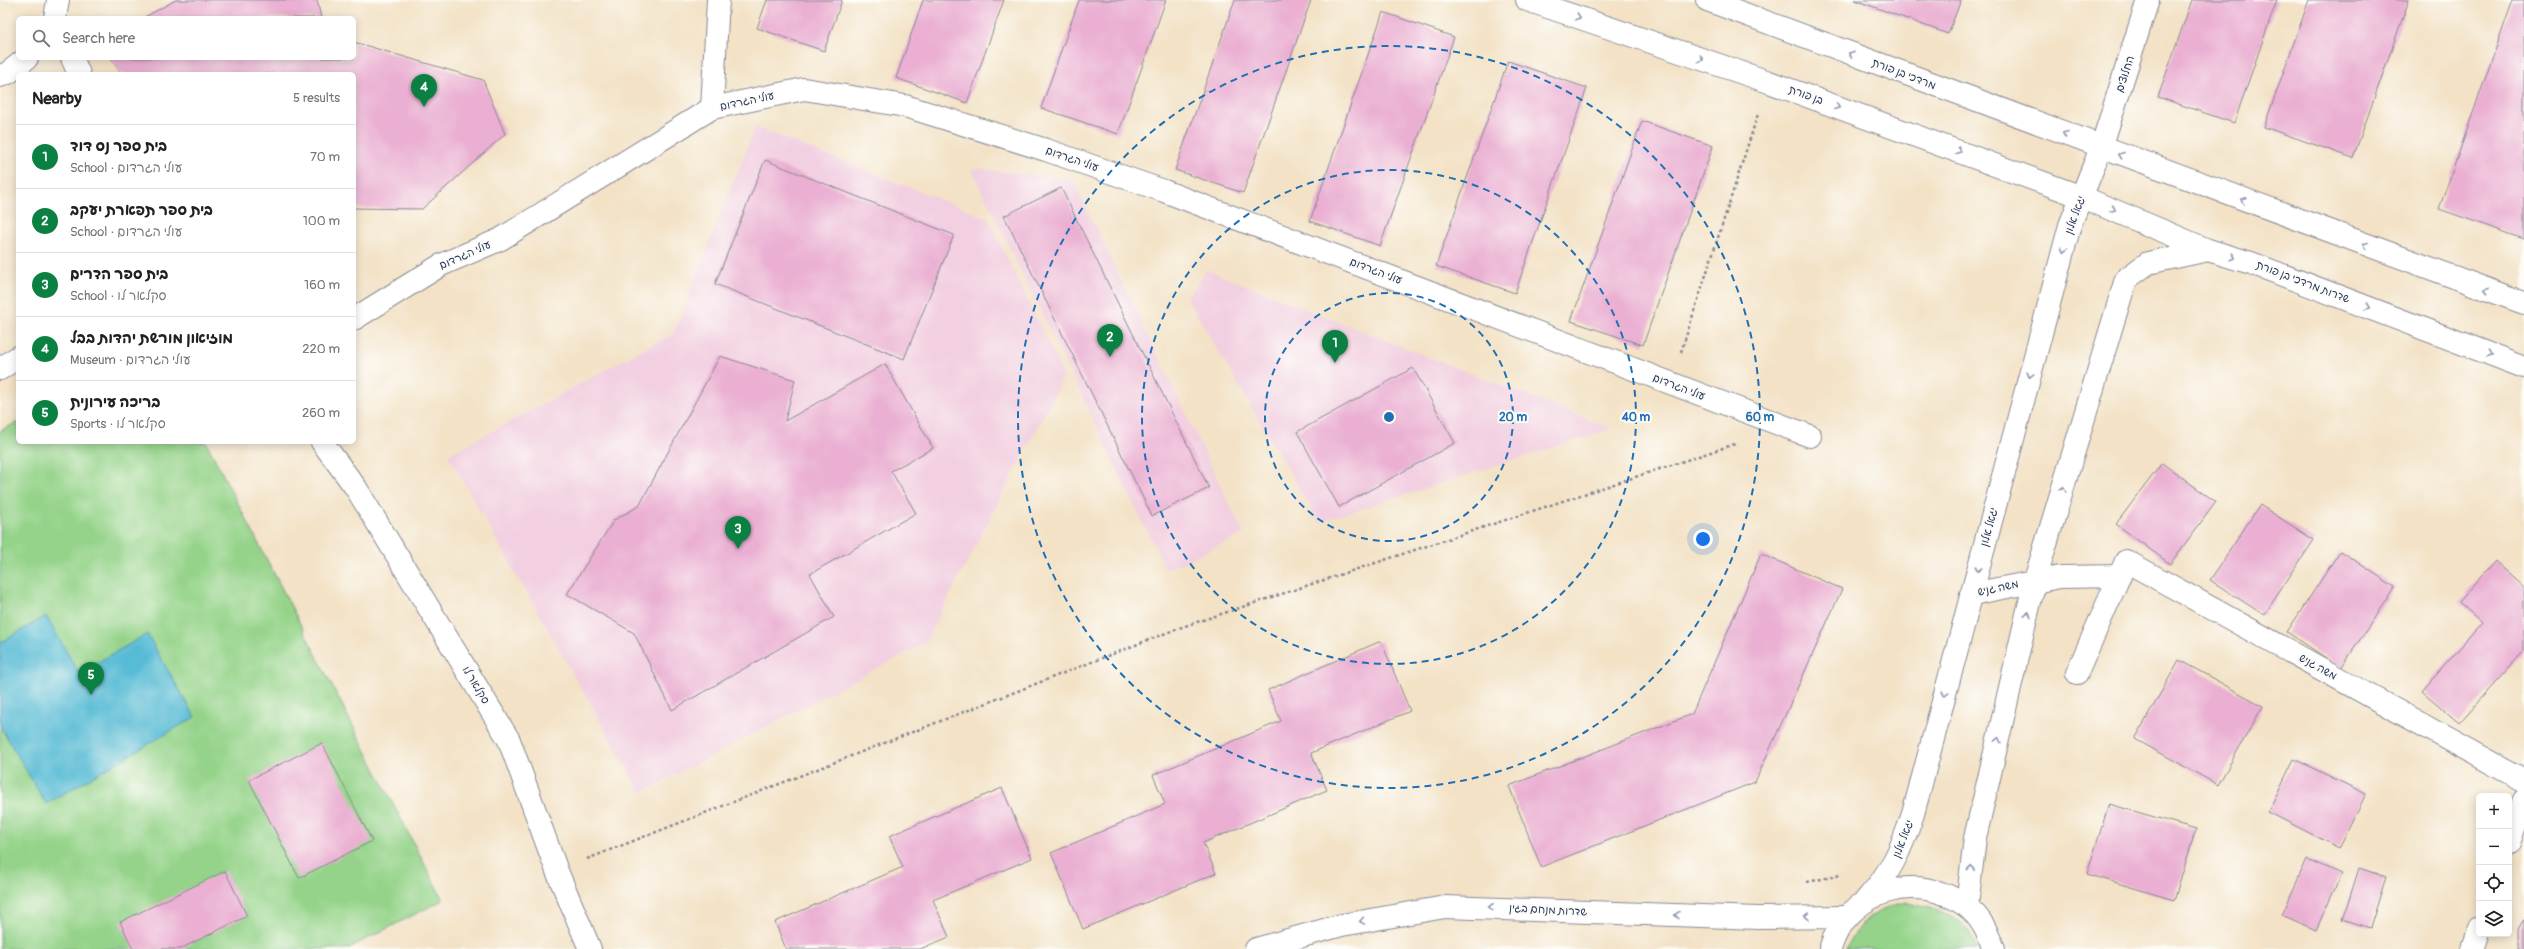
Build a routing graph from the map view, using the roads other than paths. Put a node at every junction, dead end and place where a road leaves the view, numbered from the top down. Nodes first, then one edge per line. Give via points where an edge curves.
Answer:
1 (58, 0) edge
2 (718, 0) edge
3 (1527, 0) edge
4 (1707, 0) edge
5 (2148, 0) edge
6 (54, 16) edge
7 (25, 60) edge
8 (73, 60) edge
9 (78, 72) edge
10 (9, 78) edge
11 (712, 108) junction
12 (2101, 148) junction
13 (2082, 197) junction
14 (2208, 250) junction
15 (2524, 303) edge
16 (356, 318) edge
17 (16, 358) edge
18 (2524, 367) edge
19 (0, 369) edge
20 (1810, 436) dead end
21 (323, 444) edge
22 (2120, 576) junction
23 (2035, 580) junction
24 (1972, 594) junction
25 (2077, 673) dead end
26 (2524, 781) edge
27 (2524, 799) edge
28 (2512, 834) edge
29 (1866, 900) junction
30 (1967, 906) junction
31 (1846, 917) junction
32 (2476, 937) edge
33 (1288, 945) edge
34 (590, 949) edge
35 (1256, 949) edge
36 (1830, 949) edge
37 (1994, 949) edge
38 (2472, 949) edge

1 - 6 street
2 - 11 street
3 -> 13 street, בן פורת via 1769,82
12 -> 4 street, מרדכי בן פורת
5 - 12 street, החלוצים
7 - 10 street
8 - 9 street
11 - 16 street, עולי הגרדום via 501,239 441,265
11 - 20 street, עולי הגרדום via 804,89 905,106 1164,191
12 - 13 street, יגאל אלון
15 -> 12 street
13 -> 14 street, שדרות מרדכי בן פורת
13 -> 24 street, יגאל אלון via 2068,232
14 -> 18 street, שדרות מרדכי בן פורת via 2251,263
23 -> 14 street via 2126,279 2148,263
17 - 19 street
21 - 34 street, סקלאר לו via 356,488 509,740 557,871
22 - 23 street, משה גניש
22 - 25 street, משה גניש
22 - 26 street, משה גניש via 2126,561
23 - 24 street, משה גניש
30 -> 23 street via 1975,838
24 -> 29 street, יגאל אלון via 1903,844 1883,880
27 - 28 street
29 - 30 street via 1890,890 1917,886 1944,892
29 - 31 street
30 - 37 street via 1986,927
31 -> 33 street, שדרות מנחם בגין via 1758,918 1445,907 1342,925
31 - 36 street
32 - 38 street
33 - 35 street, שדרות מנחם בגין

